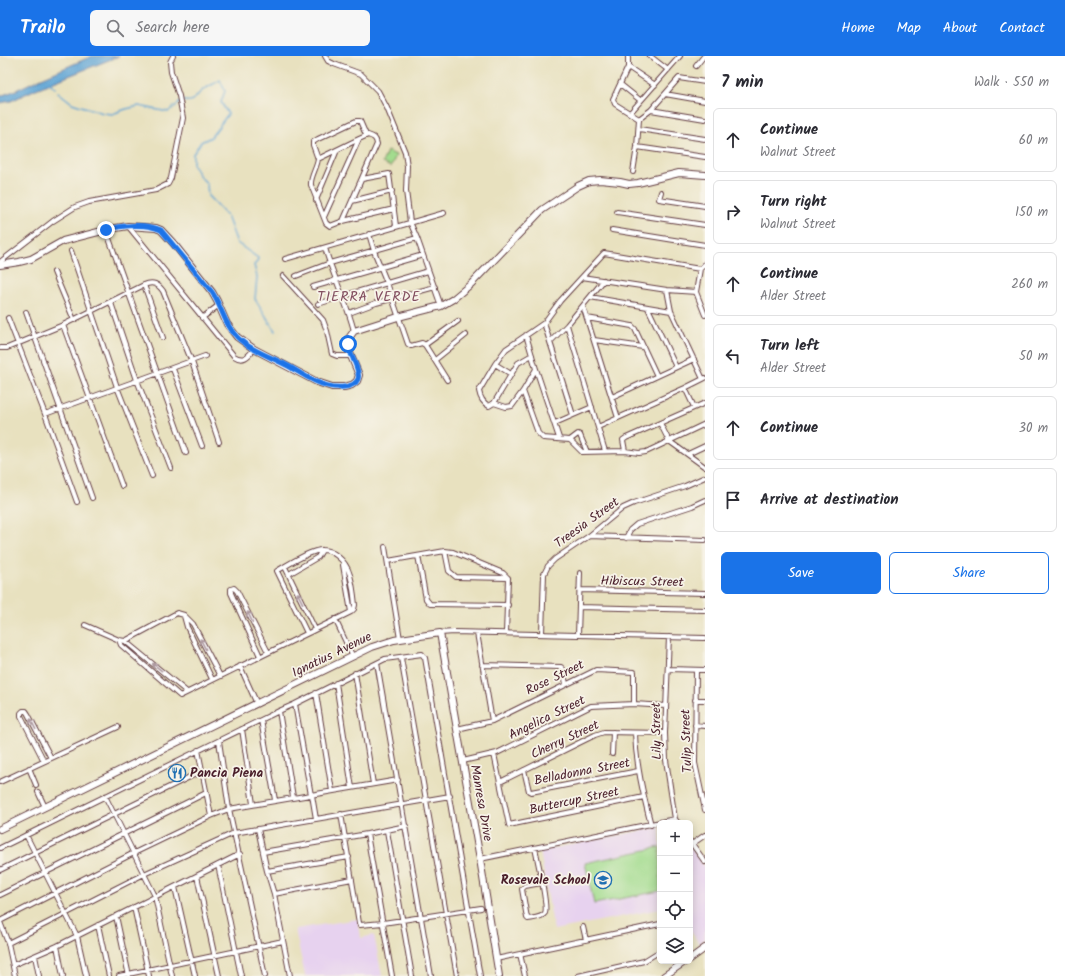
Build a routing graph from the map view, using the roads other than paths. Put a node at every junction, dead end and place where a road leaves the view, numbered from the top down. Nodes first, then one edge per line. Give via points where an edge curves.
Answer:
1 (173, 56) edge
2 (325, 56) edge
3 (628, 56) edge
4 (650, 56) edge
5 (679, 56) edge
6 (704, 56) edge
7 (703, 61) edge
8 (696, 66) dead end
9 (628, 67) junction
10 (668, 70) junction
11 (705, 82) edge
12 (620, 84) junction
13 (655, 85) junction
14 (666, 94) junction
15 (640, 100) junction
16 (705, 101) edge
17 (651, 110) junction
18 (630, 113) junction
19 (705, 119) edge
20 (639, 120) junction
21 (639, 129) junction
22 (366, 135) junction
23 (359, 139) junction
24 (705, 139) edge
25 (637, 147) junction
26 (338, 150) junction
27 (705, 157) edge
28 (318, 159) junction
29 (633, 172) dead end
30 (705, 175) edge
31 (362, 179) junction
32 (392, 191) junction
33 (661, 192) dead end
34 (316, 200) junction
35 (352, 201) junction
36 (705, 206) edge
37 (394, 209) junction
38 (618, 212) dead end
39 (444, 213) dead end
40 (324, 218) junction
41 (343, 221) junction
42 (410, 222) junction
43 (705, 225) edge
44 (128, 226) junction
45 (396, 226) junction
46 (106, 230) junction
47 (612, 230) dead end
48 (369, 234) junction
49 (417, 238) junction
50 (705, 245) edge
51 (325, 248) junction
52 (71, 251) dead end
53 (374, 251) junction
54 (423, 255) junction
55 (285, 259) dead end
56 (0, 263) edge
57 (330, 264) junction
58 (705, 264) edge
59 (381, 267) junction
60 (700, 269) junction
61 (428, 271) junction
62 (54, 272) dead end
63 (283, 276) dead end
64 (296, 276) dead end
65 (582, 277) junction
66 (336, 280) junction
67 (604, 280) junction
68 (387, 283) junction
69 (144, 285) junction
70 (313, 287) dead end
71 (435, 287) junction
72 (667, 290) junction
73 (696, 292) junction
74 (128, 294) junction
75 (343, 296) junction
76 (590, 298) junction
77 (393, 299) junction
78 (111, 303) junction
79 (318, 304) dead end
80 (219, 305) junction
81 (441, 306) junction
82 (583, 306) junction
83 (648, 308) junction
84 (671, 311) junction
85 (26, 312) dead end
86 (92, 312) junction
87 (349, 313) junction
88 (705, 315) edge
89 (398, 317) junction
90 (8, 318) dead end
91 (202, 318) junction
92 (587, 318) junction
93 (74, 320) junction
94 (458, 321) dead end
95 (544, 323) junction
96 (63, 325) junction
97 (567, 325) junction
98 (354, 332) junction
99 (526, 335) junction
100 (466, 336) dead end
101 (34, 337) junction
102 (163, 338) dead end
103 (594, 340) junction
104 (551, 342) junction
105 (18, 344) junction
106 (425, 345) junction
107 (643, 347) junction
108 (0, 348) edge
109 (254, 349) junction
110 (532, 355) junction
111 (205, 356) dead end
112 (351, 356) junction
113 (694, 359) junction
114 (434, 360) junction
115 (192, 362) junction
116 (495, 364) junction
117 (676, 367) junction
118 (173, 369) junction
119 (536, 369) junction
120 (157, 374) junction
121 (511, 374) junction
122 (657, 376) junction
123 (704, 378) edge
124 (137, 380) junction
125 (447, 380) dead end
126 (117, 387) junction
127 (685, 388) junction
128 (523, 391) junction
129 (89, 397) junction
130 (612, 397) junction
131 (705, 402) edge
132 (494, 403) junction
133 (592, 406) junction
134 (60, 407) junction
135 (694, 407) junction
136 (45, 414) junction
137 (573, 415) junction
138 (618, 418) junction
139 (555, 423) junction
140 (660, 423) junction
141 (705, 424) edge
142 (598, 427) junction
143 (559, 438) junction
144 (570, 440) junction
145 (668, 441) junction
146 (219, 442) dead end
147 (202, 446) dead end
148 (705, 446) edge
149 (605, 451) junction
150 (625, 451) junction
151 (587, 452) junction
152 (186, 453) dead end
153 (688, 454) junction
154 (705, 466) edge
155 (171, 468) dead end
156 (152, 476) dead end
157 (705, 477) edge
158 (122, 486) dead end
159 (92, 498) dead end
160 (705, 500) edge
161 (77, 502) dead end
162 (589, 536) junction
163 (626, 538) junction
164 (705, 540) edge
165 (385, 547) dead end
166 (322, 550) junction
167 (445, 551) junction
168 (418, 556) junction
169 (388, 561) junction
170 (285, 567) junction
171 (580, 573) dead end
172 (288, 574) junction
173 (508, 578) junction
174 (580, 590) junction
175 (705, 593) edge
176 (508, 605) junction
177 (578, 607) junction
178 (705, 610) edge
179 (184, 615) junction
180 (335, 619) junction
181 (85, 625) dead end
182 (315, 629) junction
183 (308, 633) junction
184 (440, 633) junction
185 (477, 633) junction
186 (506, 634) junction
187 (542, 634) junction
188 (578, 635) junction
189 (669, 637) junction
190 (705, 638) edge
191 (400, 639) junction
192 (119, 640) junction
193 (125, 641) junction
194 (268, 652) junction
195 (260, 656) junction
196 (353, 657) junction
197 (401, 658) junction
198 (377, 663) junction
199 (596, 665) dead end
200 (240, 666) junction
201 (482, 666) junction
202 (668, 669) junction
203 (596, 670) junction
204 (696, 670) junction
205 (705, 670) edge
206 (355, 673) junction
207 (220, 676) junction
208 (212, 679) junction
209 (336, 683) junction
210 (566, 684) junction
211 (187, 692) junction
212 (316, 693) junction
213 (696, 700) junction
214 (705, 700) edge
215 (257, 704) junction
216 (295, 704) junction
217 (634, 704) junction
218 (666, 706) junction
219 (279, 711) junction
220 (261, 720) junction
221 (492, 721) junction
222 (695, 725) junction
223 (118, 726) dead end
224 (705, 726) edge
225 (242, 729) junction
226 (457, 729) junction
227 (613, 732) junction
228 (635, 733) junction
229 (665, 733) junction
230 (219, 740) junction
231 (198, 750) junction
232 (494, 754) junction
233 (612, 754) dead end
234 (51, 758) junction
235 (462, 761) junction
236 (44, 762) junction
237 (29, 768) junction
238 (524, 770) junction
239 (202, 771) junction
240 (638, 771) junction
241 (398, 780) junction
242 (0, 782) edge
243 (500, 782) junction
244 (372, 784) junction
245 (36, 785) dead end
246 (352, 788) junction
247 (332, 791) junction
248 (38, 792) dead end
249 (206, 793) junction
250 (311, 795) junction
251 (105, 796) junction
252 (450, 796) junction
253 (644, 796) junction
254 (293, 797) junction
255 (275, 800) junction
256 (425, 800) junction
257 (253, 804) junction
258 (402, 804) junction
259 (45, 807) junction
260 (229, 809) junction
261 (705, 810) edge
262 (114, 814) junction
263 (341, 814) junction
264 (210, 816) junction
265 (316, 818) junction
266 (676, 820) edge
267 (657, 824) edge
268 (651, 825) junction
269 (406, 826) junction
270 (0, 829) edge
271 (258, 829) junction
272 (387, 831) junction
273 (124, 833) junction
274 (234, 833) junction
275 (367, 834) junction
276 (26, 835) junction
277 (705, 835) edge
278 (346, 838) junction
279 (693, 841) edge
280 (693, 845) edge
281 (0, 848) edge
282 (535, 848) junction
283 (35, 852) junction
284 (263, 852) junction
285 (134, 854) junction
286 (240, 854) junction
287 (349, 857) junction
288 (480, 859) junction
289 (705, 862) edge
290 (218, 865) junction
291 (0, 870) edge
292 (267, 871) junction
293 (46, 873) junction
294 (144, 874) junction
295 (197, 876) junction
296 (352, 879) junction
297 (542, 883) junction
298 (175, 886) junction
299 (55, 892) junction
300 (274, 894) junction
301 (0, 895) edge
302 (155, 896) junction
303 (134, 907) junction
304 (481, 908) dead end
305 (469, 909) junction
306 (445, 913) junction
307 (66, 914) junction
308 (116, 916) junction
309 (421, 917) junction
310 (402, 920) junction
311 (0, 921) edge
312 (383, 923) junction
313 (98, 925) junction
314 (657, 925) edge
315 (583, 928) dead end
316 (77, 936) junction
317 (586, 940) junction
318 (283, 941) junction
319 (8, 943) junction
320 (57, 946) junction
321 (258, 946) junction
322 (705, 948) edge
323 (236, 951) junction
324 (657, 953) edge
325 (520, 954) junction
326 (34, 956) junction
327 (214, 956) junction
328 (693, 956) edge
329 (496, 959) junction
330 (192, 960) junction
331 (682, 964) edge
332 (13, 965) junction
333 (169, 965) junction
334 (147, 970) junction
335 (129, 975) edge
336 (15, 976) edge
337 (39, 976) edge
338 (63, 976) edge
339 (86, 976) edge
340 (109, 976) edge
341 (119, 976) edge
342 (148, 976) edge
343 (172, 976) edge
344 (195, 976) edge
345 (218, 976) edge
346 (241, 976) edge
347 (265, 976) edge
348 (290, 976) edge
349 (392, 976) edge
350 (412, 976) edge
351 (431, 976) edge
352 (456, 976) edge
353 (480, 976) edge
354 (499, 976) edge
355 (525, 976) edge
356 (578, 976) edge
357 (664, 976) edge

1 - 56 street via 170,62 171,72 182,106 183,118 172,178 168,184 156,190 89,202 75,207
2 - 42 street via 328,61 361,74 378,91 388,108 405,152
3 - 9 street
4 - 10 street
5 - 10 street
6 - 7 street
7 - 8 street
9 - 12 street
9 - 13 street
10 - 13 street
11 - 14 street via 679,78
12 - 15 street
12 - 18 street via 613,97 614,101
13 - 15 street
14 - 16 street
14 - 17 street
15 - 18 street
17 - 19 street
17 - 20 street
18 - 20 street
20 - 21 street
21 - 24 street
21 - 25 street
22 - 23 street
22 - 28 street via 358,120 318,139 312,144
22 - 31 street via 374,137 377,144
23 - 26 street
23 - 40 street
25 - 27 street
25 - 29 street
26 - 28 street
26 - 34 street
28 - 34 street via 311,182
30 - 81 street via 679,173 638,183 600,180 578,186 542,210 470,284
31 - 32 street via 389,174
31 - 35 street
32 - 35 street
32 - 37 street
33 - 36 street via 659,198
34 - 40 street
35 - 41 street
37 - 41 street
37 - 45 street
38 - 43 street
39 - 42 street
40 - 41 street via 330,226
42 - 45 street
42 - 49 street
44 - 46 street
44 - 80 street via 161,230 212,292
44 - 91 street
45 - 48 street
46 - 56 street via 63,241 19,262
46 - 74 street
47 - 50 street
48 - 51 street
48 - 53 street
49 - 53 street
49 - 54 street
51 - 55 street
51 - 57 street
52 - 86 street
53 - 57 street
53 - 59 street
54 - 59 street
54 - 61 street
57 - 64 street
57 - 66 street
58 - 60 street
59 - 66 street
59 - 68 street
60 - 65 street via 604,253
60 - 73 street
61 - 68 street
61 - 71 street
62 - 93 street
63 - 112 street via 323,320 332,354
65 - 67 street
65 - 95 street
66 - 70 street
66 - 75 street
67 - 72 street
67 - 76 street
68 - 75 street
68 - 77 street
69 - 74 street
69 - 102 street
69 - 115 street via 150,282 163,291
71 - 77 street
71 - 81 street
72 - 73 street
72 - 84 street
73 - 88 street
74 - 78 street
74 - 120 street
75 - 79 street
75 - 87 street
76 - 82 street
76 - 83 street
77 - 87 street
77 - 89 street
78 - 86 street
78 - 124 street
80 - 91 street
80 - 109 street via 230,330
81 - 89 street
82 - 92 street
82 - 97 street
83 - 84 street
83 - 117 street
84 - 113 street
85 - 101 street
86 - 93 street
86 - 126 street
87 - 98 street
89 - 98 street
89 - 106 street via 409,345
90 - 105 street
91 - 109 street via 238,359 249,356
92 - 103 street
92 - 107 street via 632,326
93 - 96 street
94 - 106 street
95 - 99 street
95 - 104 street
96 - 101 street
96 - 129 street
97 - 104 street
97 - 133 street
98 - 112 street via 348,344
99 - 110 street
99 - 116 street via 508,348
100 - 114 street
101 - 105 street
101 - 134 street
103 - 107 street
103 - 130 street
104 - 137 street
105 - 108 street
105 - 136 street
106 - 114 street
107 - 122 street
109 - 112 street via 317,382 332,387 344,387 357,381 359,376
110 - 119 street
110 - 121 street via 518,363
111 - 115 street
113 - 117 street
113 - 123 street
114 - 125 street
115 - 118 street
115 - 146 street
116 - 121 street
116 - 132 street via 479,390 486,405 491,406
117 - 122 street
118 - 120 street
118 - 147 street
119 - 128 street
119 - 139 street
120 - 124 street
120 - 152 street
121 - 132 street
122 - 130 street
123 - 127 street
124 - 126 street
124 - 155 street
126 - 129 street
126 - 156 street
127 - 135 street
127 - 138 street
128 - 132 street via 512,406
128 - 143 street via 540,436
129 - 134 street
129 - 158 street
130 - 138 street
131 - 135 street
133 - 137 street
133 - 142 street
134 - 136 street
134 - 159 street
135 - 140 street
136 - 161 street
137 - 139 street
138 - 142 street
139 - 143 street
140 - 145 street
140 - 150 street via 624,439
141 - 145 street
142 - 149 street
143 - 144 street
144 - 151 street via 580,451
144 - 151 street via 580,435
145 - 150 street via 646,452
145 - 153 street
148 - 153 street
149 - 150 street
149 - 151 street
153 - 154 street
157 - 162 street, Treesia Street via 623,508
160 - 163 street via 637,524
162 - 163 street
162 - 187 street, Treesia Street via 548,566 544,579
163 - 164 street
165 - 169 street
166 - 170 street via 316,550
166 - 172 street via 318,557
166 - 180 street via 333,552 350,574 354,609
167 - 168 street
167 - 173 street via 503,573
167 - 173 street via 449,571 456,577
168 - 169 street
168 - 176 street via 426,599 430,604
169 - 191 street
170 - 172 street
170 - 183 street via 277,571
171 - 174 street
182 -> 172 street
173 - 176 street
174 - 175 street, Hibiscus Street
174 - 177 street
176 - 186 street
177 - 178 street
177 - 188 street
179 - 193 street via 177,613
207 -> 179 street via 193,624
179 - 208 street via 187,627
180 - 182 street
180 - 196 street
181 - 192 street
182 - 183 street
183 - 194 street
184 - 185 street, Ignatius Avenue
184 - 191 street, Ignatius Avenue
184 - 226 street, Manresa Drive
185 - 186 street, Ignatius Avenue
185 - 201 street
186 - 187 street, Ignatius Avenue
187 - 188 street, Ignatius Avenue
188 - 189 street, Ignatius Avenue
189 - 190 street, Ignatius Avenue
189 - 202 street, Lily Street
191 - 196 street, Ignatius Avenue via 379,644
192 - 193 street
192 - 211 street via 121,645 178,696
211 -> 193 street
194 - 195 street
194 -> 195 street via 234,588 231,593
195 - 200 street
196 - 215 street, Ignatius Avenue
197 - 198 street via 390,658
197 - 252 street via 422,654 425,656
197 - 256 street
198 - 206 street
198 - 241 street
199 - 203 street
200 - 207 street
200 - 215 street
201 - 210 street via 560,667 563,669
201 - 221 street
202 - 204 street
202 - 218 street, Lily Street
203 - 210 street, Rose Street
203 - 217 street, Rose Street via 634,672
204 - 205 street
204 - 213 street, Tulip Street
206 - 209 street
206 - 244 street
207 - 208 street
208 - 211 street
209 - 212 street
209 - 246 street
210 - 221 street, Rose Street
212 - 216 street
212 - 247 street
213 - 214 street
213 - 222 street, Tulip Street
215 - 259 street, Ignatius Avenue
216 - 219 street
216 - 250 street
217 - 218 street, Angelica Street
217 - 232 street, Angelica Street via 591,706
218 - 229 street, Lily Street
219 - 220 street
219 - 254 street
220 - 225 street
220 - 255 street
221 - 226 street, Rose Street
222 - 224 street
222 - 261 street, Tulip Street via 695,764
223 - 234 street
225 - 230 street
225 - 257 street
226 - 235 street, Manresa Drive
227 - 228 street, Cherry Street
227 - 233 street
227 - 238 street, Cherry Street via 595,735
228 - 229 street, Cherry Street
228 - 240 street
229 - 266 street, Lily Street via 666,760
230 - 231 street
230 - 260 street
231 - 239 street
231 - 251 street
232 - 235 street, Angelica Street
232 - 243 street
234 - 236 street
234 -> 236 street via 28,714 23,710 21,716
235 - 288 street, Manresa Drive
236 - 237 street
237 - 242 street
237 - 245 street
238 - 240 street, Belladonna Street via 530,792
238 - 243 street, Cherry Street
239 - 249 street
239 - 262 street
240 - 253 street
241 - 244 street
241 - 258 street
243 - 253 street, Buttercup Street via 509,825
244 - 246 street
246 - 247 street
247 - 250 street
248 - 259 street
249 - 264 street
249 - 273 street
250 - 254 street
250 - 265 street
251 - 262 street
251 - 276 street
252 - 256 street
252 - 305 street
253 - 268 street
254 - 255 street
255 - 257 street
256 - 258 street
256 - 306 street
257 - 260 street
258 - 263 street
258 - 269 street
259 - 270 street, Ignatius Avenue
260 - 264 street
260 - 274 street
262 - 273 street
262 - 283 street
263 - 265 street
263 - 278 street
264 - 285 street
265 - 271 street
267 - 268 street
268 - 282 street
269 - 272 street
269 - 309 street
271 - 274 street
271 - 284 street
272 - 275 street
272 - 310 street
273 - 285 street
273 - 293 street
274 - 286 street
274 - 294 street
275 - 278 street
275 - 312 street
276 - 281 street
276 - 283 street
277 - 279 street
278 - 284 street
278 - 287 street
280 - 289 street
282 - 288 street
282 - 297 street
283 - 291 street
283 - 293 street
284 - 292 street
285 - 294 street
285 - 299 street
286 - 290 street
286 - 321 street
287 - 292 street
287 - 296 street
288 - 329 street, Manresa Drive
290 - 295 street
290 - 323 street
292 - 300 street
293 - 299 street
293 - 301 street
294 - 302 street
294 - 307 street
295 - 298 street
295 - 327 street
296 - 300 street
296 - 312 street via 360,925
297 - 297 street via 525,886 522,889 528,919 540,917 546,910
298 - 302 street
298 - 330 street
299 - 307 street
299 - 311 street
300 - 318 street
302 - 303 street
302 - 333 street
303 - 308 street
303 - 334 street
304 - 305 street
305 - 306 street
305 - 353 street
306 - 309 street
306 - 352 street
307 - 316 street
307 - 319 street
308 - 313 street
308 - 335 street
309 - 310 street
309 - 351 street
310 - 312 street
310 - 350 street
311 - 319 street
312 - 349 street
313 - 316 street
313 - 340 street
314 - 317 street
315 - 317 street
316 - 320 street
316 - 339 street
317 - 325 street
318 - 321 street
318 - 348 street
319 - 332 street
320 - 326 street
320 - 338 street
321 - 323 street
321 - 347 street
322 - 328 street
323 - 327 street
323 - 346 street
324 - 356 street via 644,961
325 - 329 street
325 - 355 street
326 - 332 street
326 - 337 street
327 - 330 street
327 - 345 street
329 - 354 street, Manresa Drive
330 - 333 street
330 - 344 street
331 - 357 street
332 - 336 street
333 - 334 street
333 - 343 street
334 - 335 street
334 - 342 street
335 - 341 street

